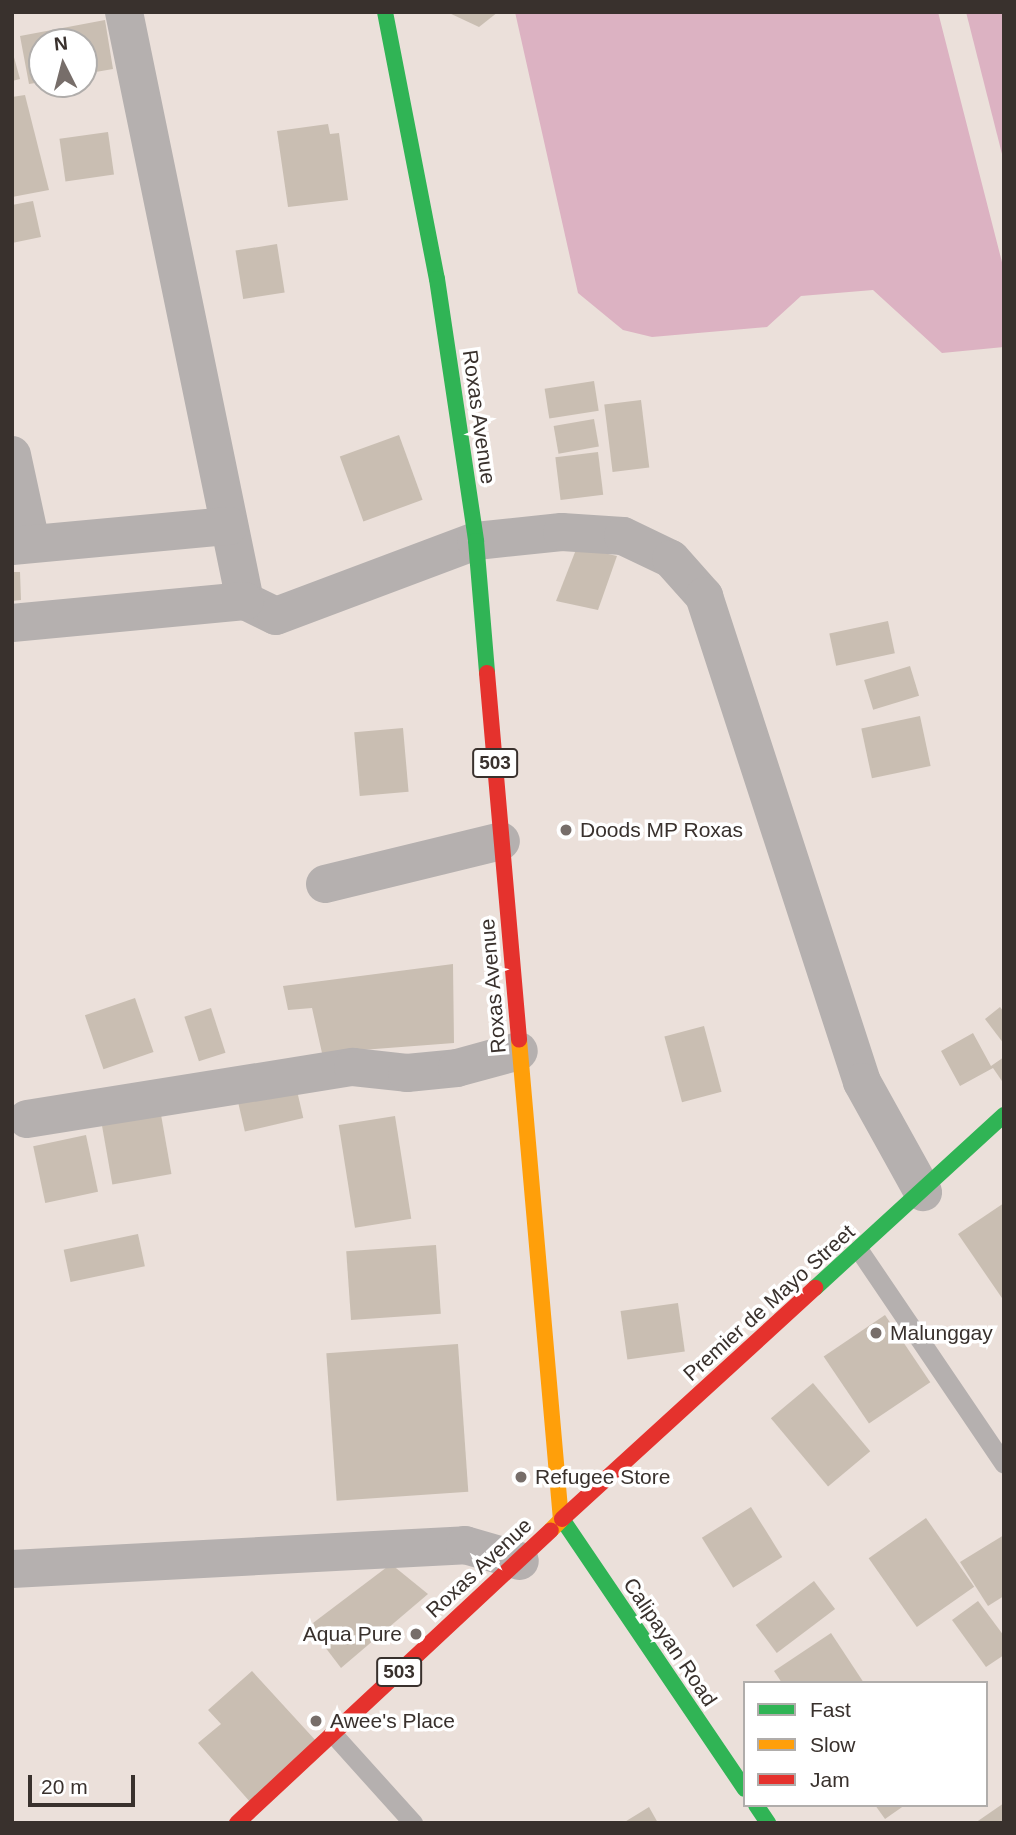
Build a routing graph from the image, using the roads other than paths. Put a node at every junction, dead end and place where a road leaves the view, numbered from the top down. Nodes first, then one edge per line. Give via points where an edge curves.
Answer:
1 (124, 12) edge
2 (385, 12) edge
3 (12, 455) edge
4 (229, 526) junction
5 (476, 541) junction
6 (21, 545) edge
7 (245, 601) junction
8 (12, 623) edge
9 (501, 841) junction
10 (325, 884) dead end
11 (519, 1051) junction
12 (1004, 1115) edge
13 (27, 1119) dead end
14 (923, 1192) junction
15 (859, 1250) junction
16 (1004, 1464) edge
17 (561, 1520) junction
18 (520, 1561) junction
19 (12, 1569) edge
20 (333, 1734) junction
21 (743, 1786) edge
22 (757, 1807) edge
23 (237, 1823) edge
24 (413, 1823) edge
25 (768, 1823) edge

1 - 4 street
2 - 5 main road, Roxas Avenue / 503 via 437,279
3 - 6 street
4 - 6 street
4 - 7 street
5 - 7 street via 276,616
5 - 9 main road, Roxas Avenue / 503
5 - 14 street via 562,532 623,536 671,559 705,596 862,1082
7 - 8 street
9 - 10 street
9 - 11 main road, Roxas Avenue / 503
11 - 13 street via 457,1068 407,1073 353,1067
11 - 17 main road, Roxas Avenue / 503
12 - 14 main road, Premier de Mayo Street
14 - 15 main road, Premier de Mayo Street
15 - 16 lane
15 - 17 main road, Premier de Mayo Street
17 - 18 main road, Roxas Avenue / 503
17 - 21 main road, Calipayan Road
18 - 19 street via 465,1545
18 - 20 main road, Roxas Avenue / 503
20 - 23 main road, Roxas Avenue / 503
20 - 24 lane
22 - 25 main road

